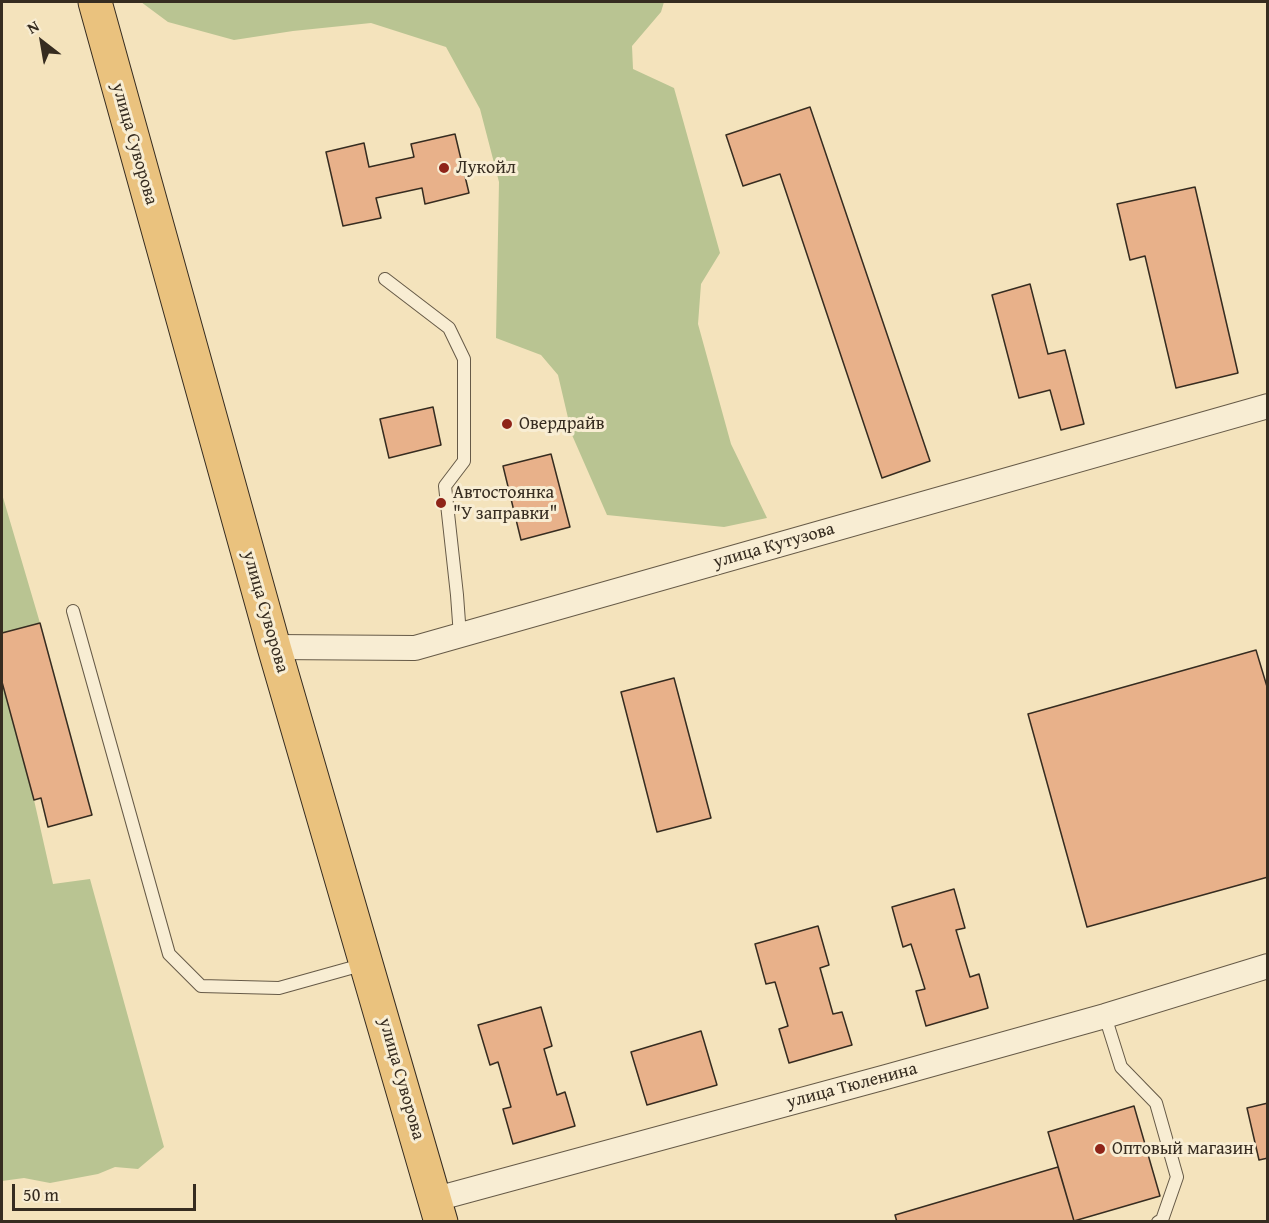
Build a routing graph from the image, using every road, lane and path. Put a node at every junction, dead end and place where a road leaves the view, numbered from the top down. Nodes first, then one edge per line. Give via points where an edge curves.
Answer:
1 (95, 2) edge
2 (385, 279) dead end
3 (1268, 406) edge
4 (73, 611) dead end
5 (460, 636) junction
6 (274, 647) junction
7 (367, 964) junction
8 (1268, 966) edge
9 (1105, 1016) junction
10 (439, 1210) edge
11 (1158, 1221) edge

1 - 6 main road, улица Суворова
2 - 5 lane via 449,328 464,359 465,461 445,486
3 - 5 street, улица Кутузова
4 - 7 lane via 169,954 201,986 279,988
5 - 6 street, улица Кутузова via 415,648
6 - 7 main road, улица Суворова
7 - 10 main road, улица Суворова
8 - 9 street, улица Тюленина
9 - 10 street, улица Тюленина
9 - 11 lane via 1121,1067 1156,1103 1177,1177 1162,1220

